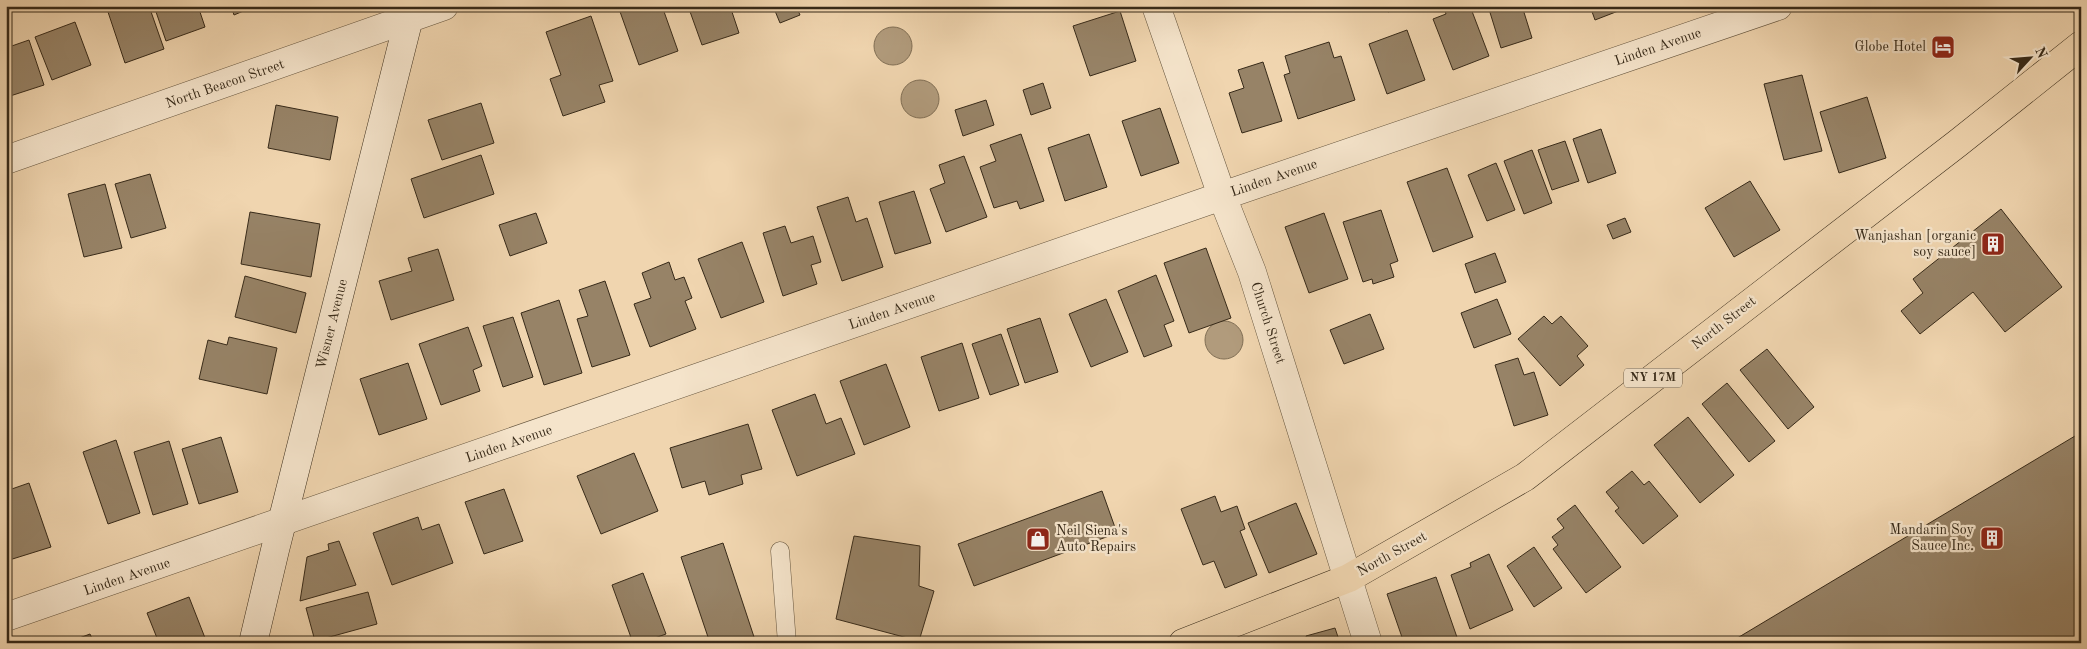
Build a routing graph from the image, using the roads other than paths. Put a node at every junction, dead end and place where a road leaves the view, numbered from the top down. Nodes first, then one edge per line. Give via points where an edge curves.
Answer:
1 (444, 6) edge
2 (1156, 6) edge
3 (1778, 6) edge
4 (410, 13) edge
5 (2081, 45) edge
6 (6, 160) edge
7 (1222, 196) junction
8 (281, 524) junction
9 (780, 550) dead end
10 (1349, 578) junction
11 (6, 618) edge
12 (253, 643) edge
13 (787, 643) edge
14 (1183, 643) edge
15 (1368, 643) edge

1 - 4 street, North Beacon Street
2 - 7 street, Church Street
3 - 7 street, Linden Avenue
4 - 6 street, North Beacon Street
4 - 8 street, Wisner Avenue
5 - 10 main road, North Street / NY 17M via 1525,477
7 - 8 street, Linden Avenue
7 - 10 street, Church Street via 1252,272
8 - 11 street, Linden Avenue
8 - 12 street, Wisner Avenue
9 - 13 lane
10 - 14 main road, North Street / NY 17M
10 - 15 street, Church Street

